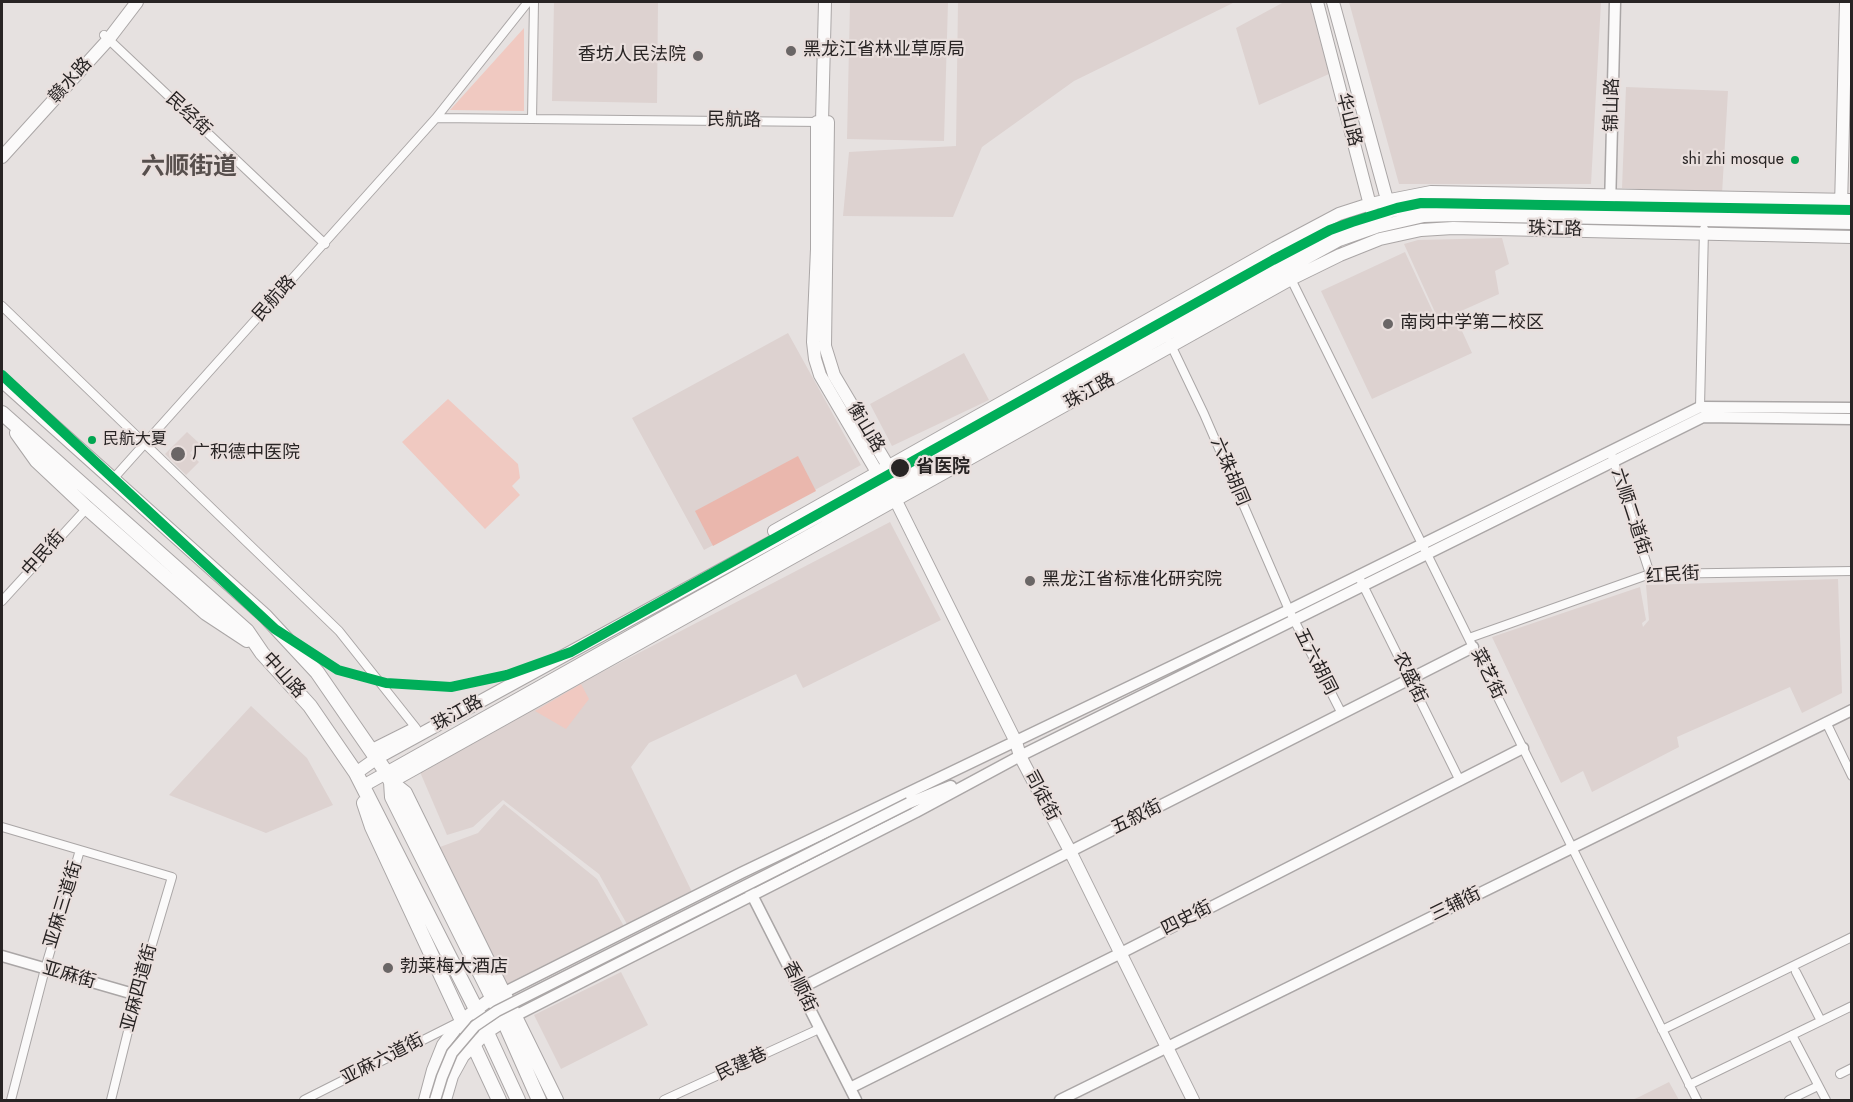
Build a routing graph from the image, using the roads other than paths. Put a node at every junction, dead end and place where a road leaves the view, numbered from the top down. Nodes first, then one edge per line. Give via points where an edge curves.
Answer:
1 (129, 2) edge
2 (137, 2) edge
3 (528, 2) edge
4 (534, 2) edge
5 (825, 2) edge
6 (1317, 2) edge
7 (1333, 2) edge
8 (1615, 2) edge
9 (1846, 2) edge
10 (106, 37) junction
11 (436, 118) junction
12 (532, 119) junction
13 (822, 122) junction
14 (2, 147) edge
15 (2, 157) edge
16 (1610, 202) junction
17 (1370, 204) junction
18 (1846, 206) edge
19 (1392, 217) junction
20 (1704, 220) junction
21 (1375, 221) junction
22 (1851, 223) edge
23 (1704, 233) junction
24 (1851, 237) edge
25 (1380, 239) junction
26 (325, 244) junction
27 (1283, 264) junction
28 (2, 306) edge
29 (1169, 340) junction
30 (2, 380) edge
31 (1700, 407) junction
32 (1851, 408) edge
33 (5, 416) edge
34 (1851, 419) edge
35 (145, 443) junction
36 (1612, 455) junction
37 (886, 473) junction
38 (113, 479) junction
39 (895, 495) junction
40 (87, 508) junction
41 (1424, 549) junction
42 (1851, 571) edge
43 (1650, 574) junction
44 (1361, 580) junction
45 (2, 601) edge
46 (1292, 615) junction
47 (1471, 642) junction
48 (260, 650) junction
49 (1410, 679) junction
50 (1851, 710) edge
51 (1342, 714) junction
52 (1826, 722) junction
53 (416, 728) junction
54 (1016, 742) junction
55 (1523, 748) junction
56 (375, 754) junction
57 (1020, 756) junction
58 (1005, 764) junction
59 (356, 773) junction
60 (1851, 776) edge
61 (388, 777) junction
62 (1460, 781) junction
63 (363, 786) junction
64 (2, 827) edge
65 (1572, 847) junction
66 (80, 850) junction
67 (1070, 851) junction
68 (741, 873) junction
69 (752, 895) junction
70 (1851, 937) edge
71 (1121, 953) junction
72 (2, 956) edge
73 (45, 969) junction
74 (1796, 972) dead end
75 (801, 988) junction
76 (137, 995) junction
77 (498, 996) junction
78 (1851, 1006) edge
79 (476, 1009) junction
80 (509, 1019) junction
81 (462, 1020) junction
82 (1821, 1021) junction
83 (819, 1029) junction
84 (1662, 1030) junction
85 (487, 1032) junction
86 (1792, 1035) junction
87 (473, 1044) junction
88 (1167, 1048) junction
89 (1851, 1068) edge
90 (1840, 1074) dead end
91 (1689, 1085) junction
92 (1818, 1086) junction
93 (850, 1088) junction
94 (429, 1100) edge
95 (11, 1101) edge
96 (111, 1101) edge
97 (304, 1101) edge
98 (445, 1101) edge
99 (499, 1101) edge
100 (518, 1101) edge
101 (539, 1101) edge
102 (556, 1101) edge
103 (664, 1101) edge
104 (856, 1101) edge
105 (1060, 1101) edge
106 (1194, 1101) edge
107 (1697, 1101) edge
108 (1789, 1101) edge
109 (1826, 1101) edge

1 - 10 main road, 赣水路
2 - 10 main road, 赣水路
3 - 11 street, 民航路
4 - 12 street
5 - 13 main road, 衡山路
6 - 17 main road, 华山路
7 - 19 main road, 华山路
8 - 16 street, 锦山路
9 - 18 main road
10 - 14 main road, 赣水路
10 - 15 main road, 赣水路
10 - 26 street, 民经街
11 - 12 street, 民航路
11 - 26 street, 民航路
12 - 13 street, 民航路
13 - 37 main road, 衡山路 via 825,346 834,375
16 - 18 main road, 珠江路
16 - 19 main road, 珠江路 via 1416,206
17 - 19 main road, 珠江路
17 - 21 main road, 华山路
17 - 27 main road, 珠江路 via 1339,214
19 - 20 main road, 珠江路
19 - 21 main road, 珠江路
19 - 23 main road, 珠江路 via 1453,228
19 - 25 main road, 珠江路
20 - 22 main road, 珠江路
20 - 23 street
21 - 25 main road, 华山路
21 - 27 main road, 珠江路 via 1335,230
23 - 24 main road, 珠江路
23 - 31 street
25 - 27 main road, 珠江路 via 1340,255
26 - 35 street, 民航路
27 - 29 main road, 珠江路
27 - 37 main road, 珠江路
27 - 41 street, 菜艺街
28 - 35 street
29 - 39 main road, 珠江路
29 - 46 street, 六珠胡同
30 - 38 main road, 中山路
31 - 32 street
31 - 36 street
33 - 40 main road via 37,461
33 - 48 main road, 中山路 via 247,631
34 - 36 street via 1702,417
35 - 38 street, 民航路
35 - 53 street via 339,631
36 - 41 street
36 - 43 street, 六顺二道街
37 - 39 main road
37 - 53 main road, 珠江路
37 - 56 main road, 珠江路
38 - 56 main road, 中山路 via 265,616 317,672
39 - 54 main road, 司徒街
39 - 61 main road, 珠江路
40 - 45 street, 中民街
40 - 48 main road via 206,613
41 - 44 street
41 - 47 street, 菜艺街
42 - 43 street, 红民街
43 - 47 street, 红民街
44 - 46 street
44 - 49 street, 农盛街
46 - 51 street, 五六胡同
46 - 54 street
46 - 57 street
47 - 49 street, 五叙街
47 - 55 street, 菜艺街
48 - 59 main road, 中山路 via 310,706
49 - 51 street, 五叙街
49 - 62 street, 农盛街
50 - 52 street, 三辅街
51 - 67 street, 五叙街
52 - 60 street
52 - 65 street, 三辅街
53 - 56 main road, 珠江路
54 - 57 main road, 司徒街
54 - 68 street
55 - 62 street, 四史街
55 - 65 street, 菜艺街
56 - 59 main road, 珠江路
56 - 61 main road, 中山路
57 - 58 street
57 - 67 main road, 司徒街
58 - 69 street
58 - 94 street, bridge via 909,803 497,1011 475,1026 452,1053
59 - 63 main road, 中山路
61 - 63 main road, 珠江路
61 - 77 main road, 中山路 via 405,794
62 - 71 street, 四史街
63 - 79 main road, 中山路
63 - 81 main road via 364,805 372,826
64 - 66 street
65 - 84 street, 菜艺街
65 - 88 street, 三辅街
66 - 73 street, 亚麻三道街
66 - 76 street, 亚麻四道街 via 172,877
67 - 71 main road, 司徒街
67 - 75 street, 五叙街
68 - 69 street, 香顺街
68 - 77 street
69 - 75 street, 香顺街
69 - 80 street
70 - 84 street
71 - 88 main road, 司徒街
71 - 93 street, 四史街
72 - 73 street, 亚麻街
73 - 76 street, 亚麻街
73 - 95 street, 亚麻三道街
74 - 82 street
75 - 83 street, 香顺街
76 - 96 street, 亚麻四道街
77 - 79 main road
77 - 80 main road, 中山路
78 - 82 street
79 - 81 main road
79 - 85 main road, 中山路
80 - 85 main road
80 - 101 main road, 中山路
80 - 102 main road, 中山路
81 - 87 main road
81 - 94 main road via 443,1045 433,1070
81 - 97 street, 亚麻六道街
82 - 86 street
83 - 93 street, 香顺街
83 - 103 street, 民建巷
84 - 91 street, 菜艺街
85 - 87 main road
85 - 100 main road
86 - 91 street
86 - 92 street
87 - 98 main road via 455,1069
87 - 99 main road
88 - 105 street, 三辅街
88 - 106 main road, 司徒街
89 - 90 street
91 - 107 street, 菜艺街
92 - 108 street
92 - 109 street
93 - 104 street, 香顺街

